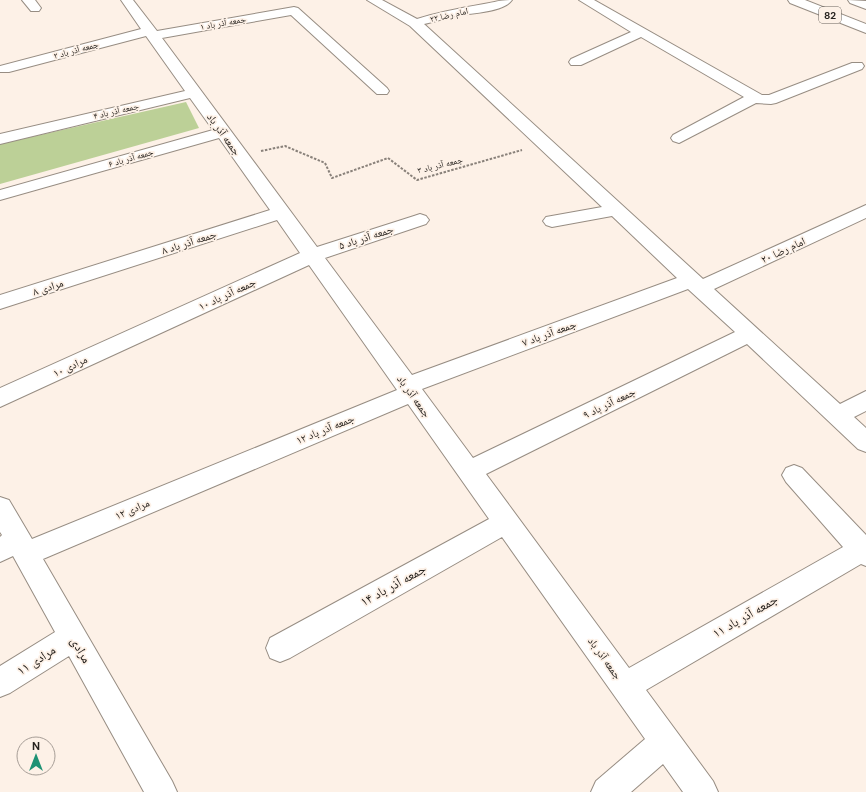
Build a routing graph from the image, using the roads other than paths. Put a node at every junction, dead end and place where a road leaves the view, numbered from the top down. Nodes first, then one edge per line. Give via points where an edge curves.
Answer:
1 (127, 0) edge
2 (374, 0) edge
3 (506, 0) edge
4 (585, 0) edge
5 (794, 0) edge
6 (854, 0) edge
7 (866, 5) edge
8 (415, 23) junction
9 (866, 29) edge
10 (641, 32) junction
11 (151, 34) junction
12 (576, 62) dead end
13 (857, 66) dead end
14 (4, 69) dead end
15 (382, 92) dead end
16 (194, 93) junction
17 (755, 97) junction
18 (222, 132) junction
19 (679, 138) dead end
20 (0, 139) edge
21 (0, 195) edge
22 (615, 210) junction
23 (866, 211) edge
24 (281, 213) junction
25 (420, 220) dead end
26 (552, 221) dead end
27 (313, 255) junction
28 (96, 272) joint
29 (696, 284) junction
30 (0, 302) edge
31 (141, 334) joint
32 (750, 334) junction
33 (410, 390) junction
34 (0, 398) edge
35 (866, 400) edge
36 (837, 416) junction
37 (866, 442) edge
38 (239, 464) joint
39 (469, 471) junction
40 (794, 474) dead end
41 (0, 508) edge
42 (506, 522) junction
43 (15, 548) edge
44 (864, 550) edge
45 (73, 637) junction
46 (280, 648) dead end
47 (0, 683) edge
48 (625, 686) junction
49 (665, 742) junction
50 (161, 792) edge
51 (607, 792) edge
52 (702, 792) edge

1 - 11 street, جمعه آذر باد
2 - 8 street
3 - 8 street, امام رضا ۲۲ via 489,7 455,12
4 - 10 street
5 - 9 street, 82
6 - 7 street, 82
8 - 22 street
10 - 12 street
10 - 17 street
11 - 14 street, جمعه آذر باد ۲
11 - 15 street, جمعه آذر باد ۱ via 294,11
11 - 16 street, جمعه آذر باد
13 - 17 street via 771,100
16 - 18 street, جمعه آذر باد
16 - 20 street, جمعه آذر باد ۴
17 - 19 street
18 - 21 street, جمعه آذر باد ۶
18 - 24 street, جمعه آذر باد
22 - 26 street
22 - 29 street
23 - 29 street, امام رضا ۲۰
24 - 27 street, جمعه آذر باد
24 - 28 street, جمعه آذر باد ۸
25 - 27 street, جمعه آذر باد ۵
27 - 31 street, جمعه آذر باد ۱۰
27 - 33 street, جمعه آذر باد
28 - 30 street, مرادی ۸
29 - 32 street
29 - 33 street, جمعه آذر باد ۷
31 - 34 street, مرادی ۱۰
32 - 36 street
32 - 39 street, جمعه آذر باد ۹
33 - 38 street, جمعه آذر باد ۱۲
33 - 39 street, جمعه آذر باد
35 - 36 street
36 - 37 street
38 - 43 street, مرادی ۱۲
39 - 42 street, جمعه آذر باد
40 - 44 street
41 - 43 street, مرادی
42 - 46 street, جمعه آذر باد ۱۴
42 - 48 street, جمعه آذر باد
43 - 45 street, مرادی
44 - 48 street, جمعه آذر باد ۱۱
45 - 47 street, مرادی ۱۱
45 - 50 street, مرادی
48 - 49 street, جمعه آذر باد
49 - 51 street
49 - 52 street, جمعه آذر باد

